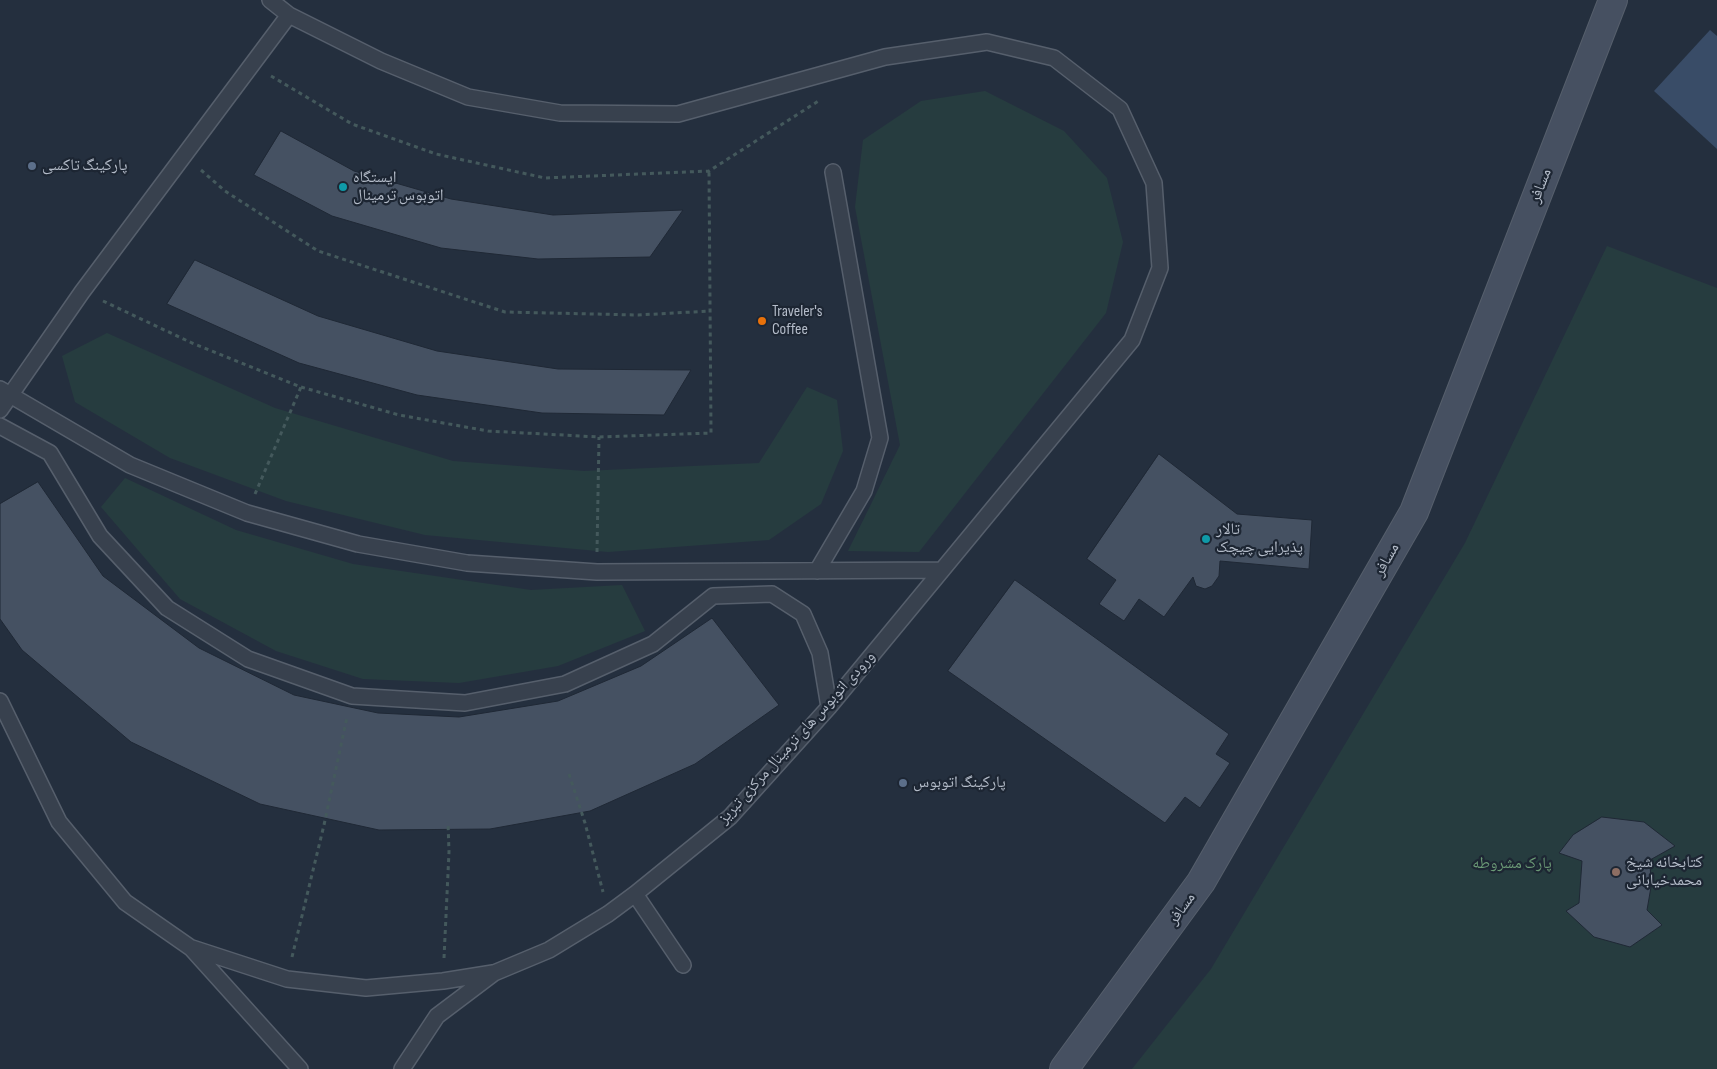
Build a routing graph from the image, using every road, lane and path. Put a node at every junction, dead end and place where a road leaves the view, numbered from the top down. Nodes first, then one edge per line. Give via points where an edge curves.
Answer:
1 (270, 0) edge
2 (1613, 0) edge
3 (289, 15) junction
4 (184, 155) junction
5 (709, 171) dead end
6 (833, 172) dead end
7 (82, 292) junction
8 (710, 311) junction
9 (301, 386) junction
10 (5, 392) edge
11 (0, 410) edge
12 (0, 426) edge
13 (598, 437) junction
14 (247, 513) junction
15 (942, 570) junction
16 (817, 571) junction
17 (597, 572) junction
18 (352, 696) junction
19 (0, 701) edge
20 (829, 707) junction
21 (570, 774) dead end
22 (448, 822) dead end
23 (635, 894) junction
24 (608, 914) junction
25 (191, 948) junction
26 (683, 965) dead end
27 (494, 973) junction
28 (287, 979) junction
29 (444, 981) junction
30 (300, 1069) edge
31 (402, 1069) edge
32 (1064, 1069) edge

1 - 3 lane, ورودی اتوبوس های ترمینال مرکزی تبریز
2 - 32 main road, مسافر via 1414,512 1201,882
3 - 4 lane
3 - 15 lane, ورودی اتوبوس های ترمینال مرکزی تبریز via 381,61 468,97 560,113 678,114 885,57 988,42 1054,58 1120,109 1154,183 1160,268 1132,340
4 - 7 lane
4 - 8 path via 225,191 318,251 505,312 638,315
5 - 8 path
6 - 16 lane via 880,438 864,491
7 - 9 path via 192,343
7 - 10 lane
8 - 13 path via 711,433
9 - 13 path via 399,415 488,431
9 - 14 path
10 - 11 lane
10 - 14 lane via 130,465
12 - 18 lane via 50,453 100,536 167,608 248,658
13 - 17 path
14 - 17 lane via 358,544 467,563
15 - 16 lane
15 - 20 lane, ورودی اتوبوس های ترمینال مرکزی تبریز
16 - 17 lane
18 - 20 lane via 465,703 565,684 653,644 713,596 772,594 803,614 820,653
18 - 28 path
19 - 25 lane via 59,822 126,902
20 - 23 lane, ورودی اتوبوس های ترمینال مرکزی تبریز via 730,817
21 - 24 path
22 - 29 path
23 - 24 lane, ورودی اتوبوس های ترمینال مرکزی تبریز
23 - 26 lane
24 - 27 lane, ورودی اتوبوس های ترمینال مرکزی تبریز via 549,950
25 - 28 lane
25 - 30 lane
27 - 29 lane
27 - 31 lane, ورودی اتوبوس های ترمینال مرکزی تبریز via 437,1016
28 - 29 lane via 366,988

